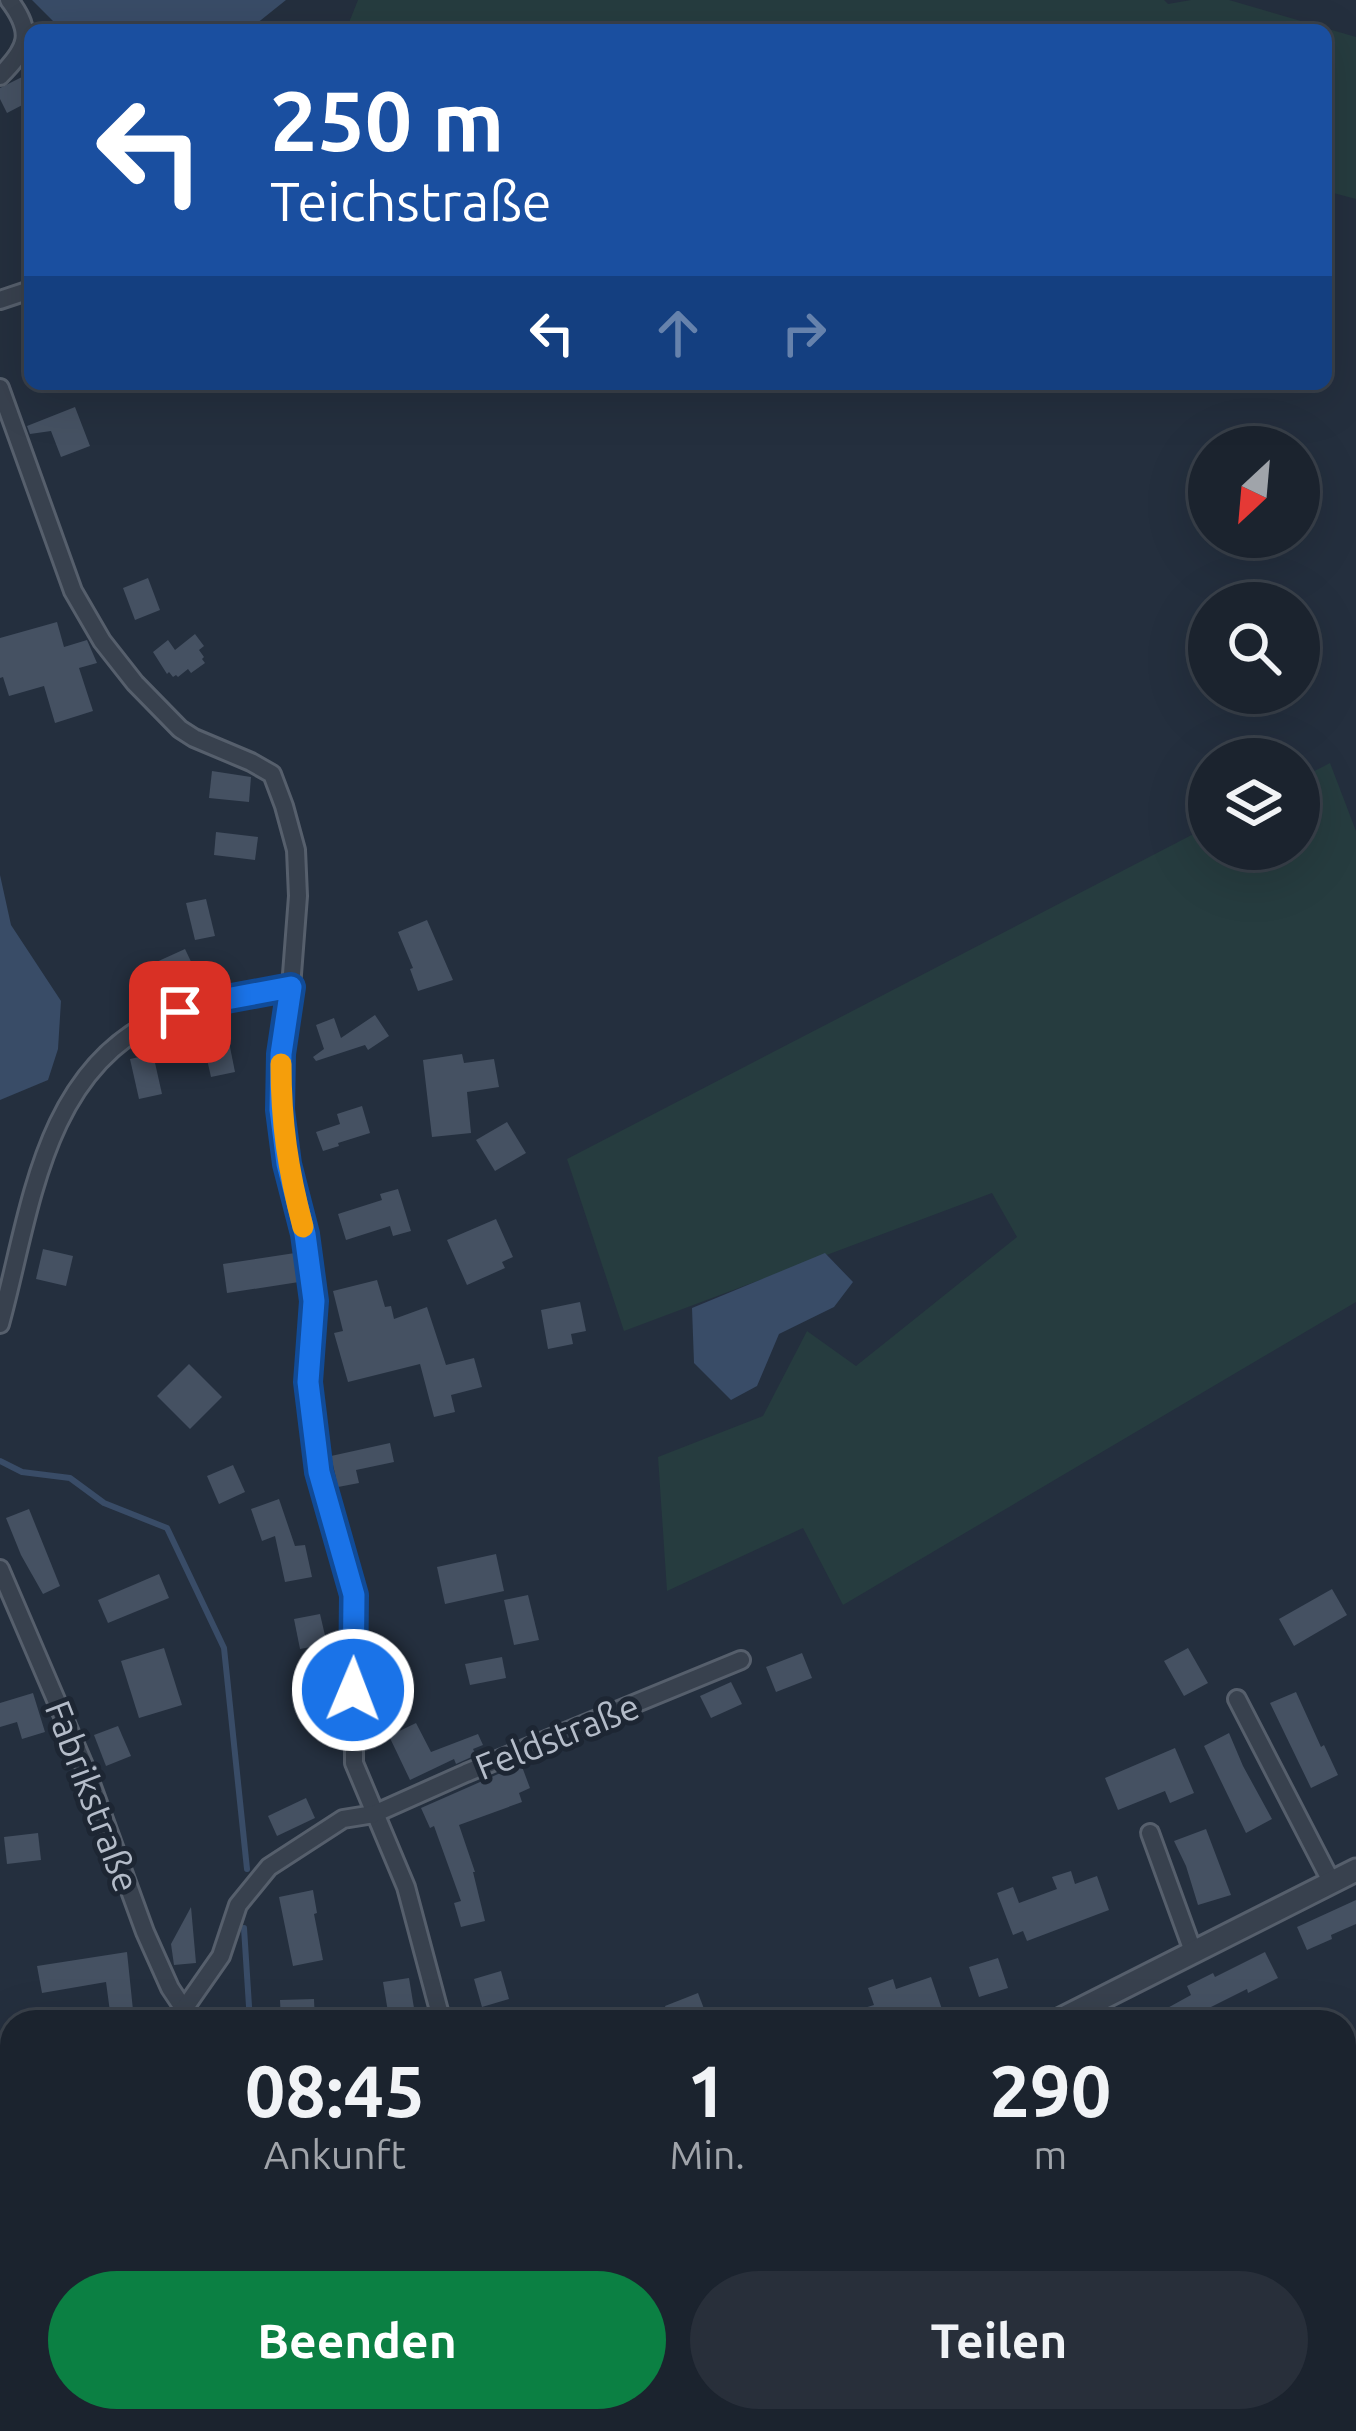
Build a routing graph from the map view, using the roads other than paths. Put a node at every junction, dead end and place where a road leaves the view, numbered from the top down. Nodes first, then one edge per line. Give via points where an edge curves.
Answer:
1 (8, 0) edge
2 (24, 31) edge
3 (24, 44) edge
4 (0, 76) edge
5 (0, 388) edge
6 (291, 987) junction
7 (0, 1324) edge
8 (0, 1568) edge
9 (741, 1660) dead end
10 (1237, 1699) dead end
11 (374, 1814) junction
12 (1150, 1833) dead end
13 (1356, 1870) edge
14 (1332, 1883) junction
15 (1194, 1954) junction
16 (181, 2010) edge
17 (187, 2010) edge
18 (439, 2010) edge
19 (1080, 2010) edge

1 - 2 street
3 - 4 street
5 - 6 street via 73,591 102,641 180,729 272,774 296,850
6 - 7 street via 156,1020 86,1077 49,1144
6 - 11 street via 280,1110 314,1301 308,1382 319,1472 354,1595 354,1763
8 - 16 street, Fabrikstraße
9 - 11 street, Feldstraße
10 - 14 street
11 - 17 street, Feldstraße via 343,1819 268,1868 238,1905 221,1955
11 - 18 street via 406,1887
12 - 15 street
13 - 14 street
14 - 15 street
15 - 19 street

